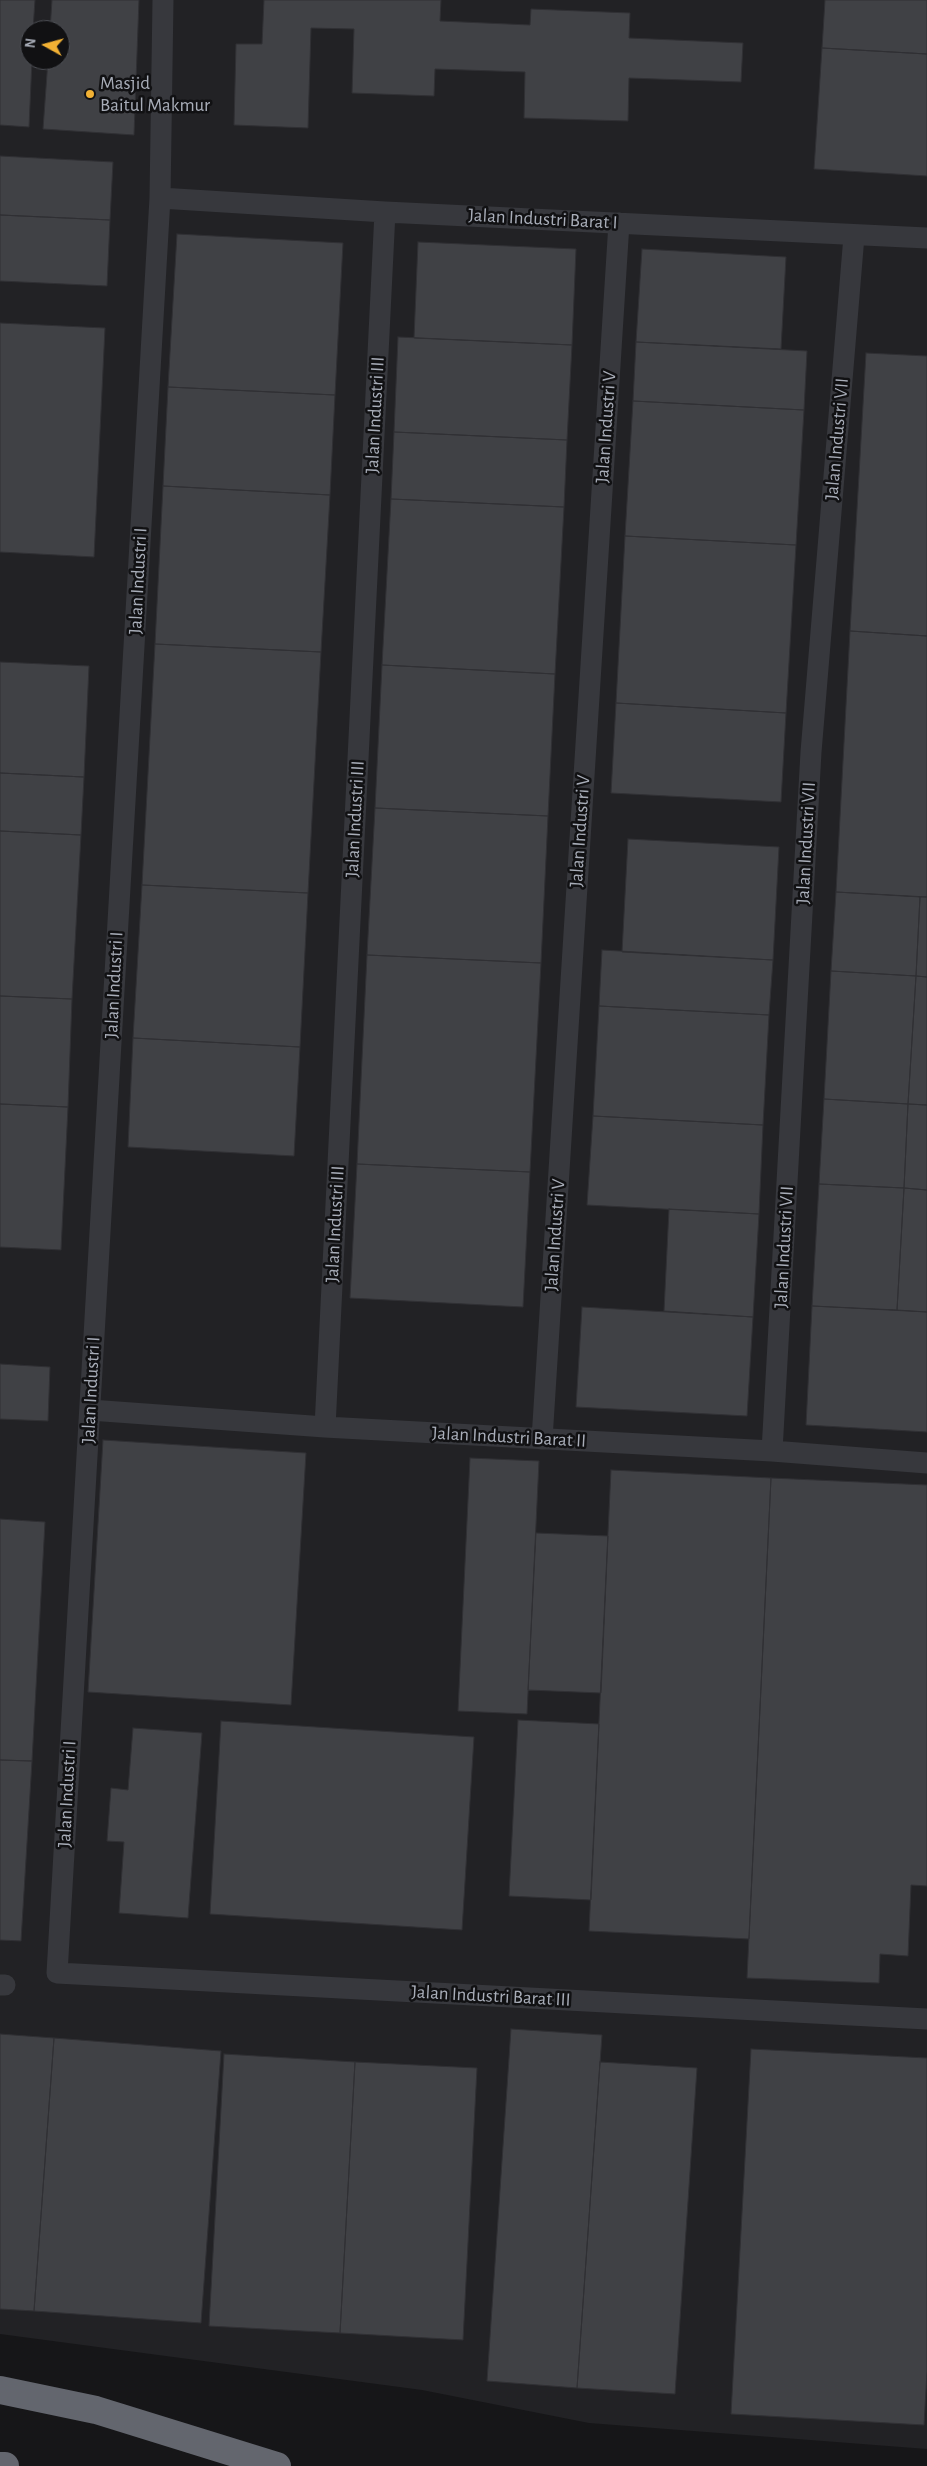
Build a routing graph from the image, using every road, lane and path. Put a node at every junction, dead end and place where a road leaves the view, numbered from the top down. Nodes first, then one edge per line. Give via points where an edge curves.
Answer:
1 (162, 0) edge
2 (160, 198) junction
3 (385, 212) junction
4 (619, 223) junction
5 (854, 236) junction
6 (927, 238) edge
7 (90, 1410) junction
8 (325, 1427) junction
9 (542, 1439) junction
10 (772, 1451) junction
11 (927, 1463) edge
12 (57, 1970) joint
13 (927, 2020) edge
14 (0, 2390) edge
15 (0, 2466) edge
16 (5, 2466) edge
17 (277, 2466) edge

1 - 2 lane, Jalan Industri I
2 - 3 lane, Jalan Industri Barat I
2 - 7 lane, Jalan Industri I
3 - 4 lane, Jalan Industri Barat I
3 - 8 lane, Jalan Industri III
4 - 5 lane, Jalan Industri Barat I
4 - 9 lane, Jalan Industri V
5 - 6 lane, Jalan Industri Barat I
5 - 10 lane, Jalan Industri VII via 811,752
7 - 8 lane, Jalan Industri Barat II
7 - 12 lane, Jalan Industri I
8 - 9 lane, Jalan Industri Barat II
9 - 10 lane, Jalan Industri Barat II
10 - 11 lane, Jalan Industri Barat II
12 - 13 lane, Jalan Industri Barat III via 57,1973 67,1974
14 - 17 highway via 96,2410
15 - 16 highway

